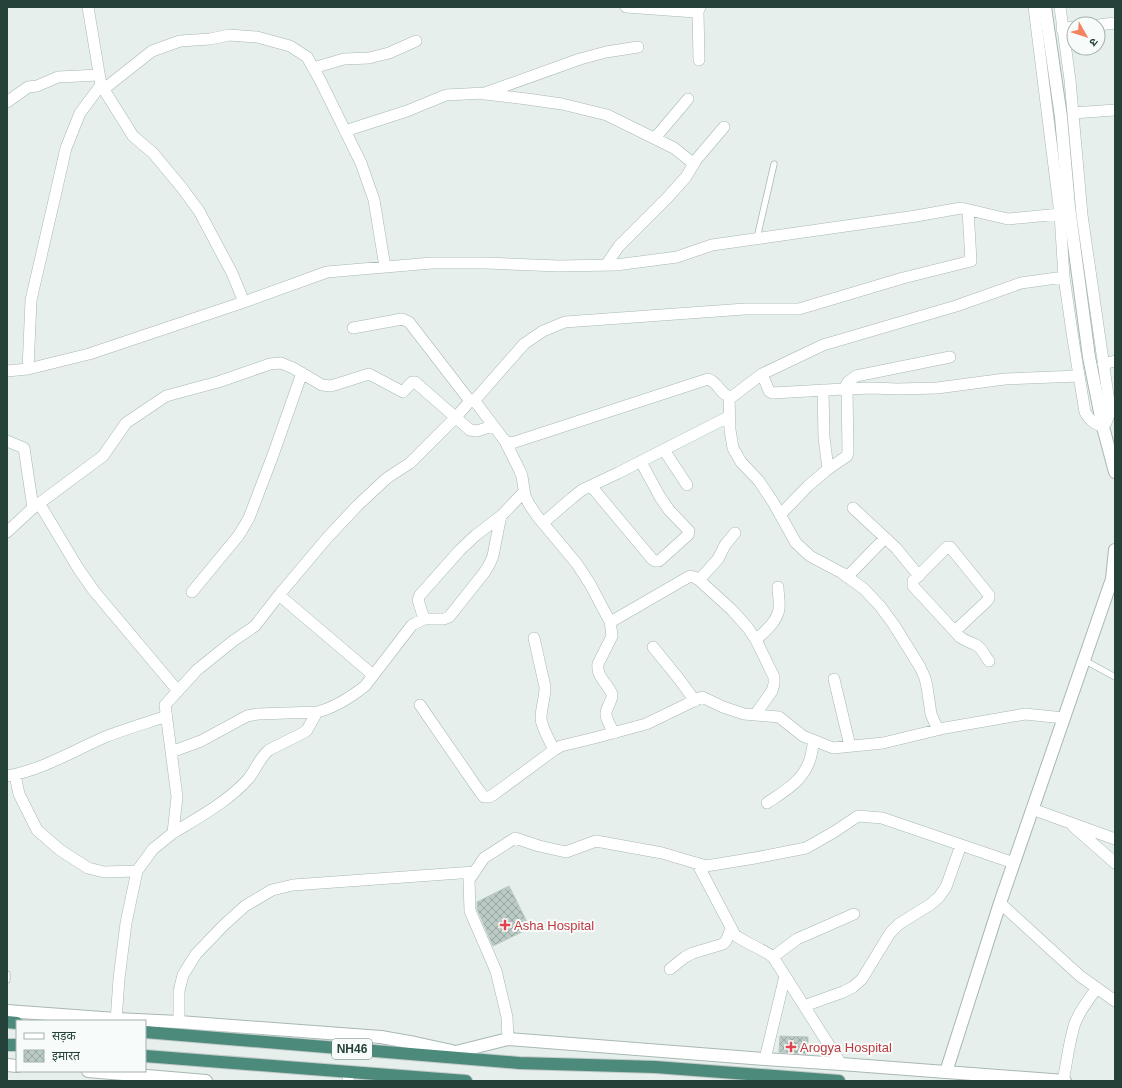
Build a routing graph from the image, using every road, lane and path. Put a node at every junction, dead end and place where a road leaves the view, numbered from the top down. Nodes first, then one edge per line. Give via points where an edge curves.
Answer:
1 (88, 7) edge
2 (626, 7) edge
3 (1034, 7) edge
4 (1045, 7) edge
5 (1060, 7) edge
6 (699, 9) edge
7 (1062, 28) junction
8 (1066, 28) edge
9 (416, 41) dead end
10 (638, 47) dead end
11 (699, 60) dead end
12 (313, 68) junction
13 (102, 83) junction
14 (481, 93) junction
15 (688, 99) dead end
16 (7, 102) edge
17 (1115, 110) edge
18 (1073, 113) junction
19 (724, 127) dead end
20 (345, 131) junction
21 (655, 138) junction
22 (694, 164) junction
23 (774, 164) dead end
24 (968, 210) junction
25 (1060, 214) junction
26 (757, 238) junction
27 (606, 265) junction
28 (385, 267) junction
29 (1064, 277) junction
30 (244, 302) junction
31 (354, 328) dead end
32 (950, 357) dead end
33 (1115, 361) edge
34 (1103, 364) junction
35 (28, 369) junction
36 (7, 371) edge
37 (302, 373) junction
38 (762, 374) junction
39 (1079, 376) junction
40 (845, 389) junction
41 (823, 390) junction
42 (729, 397) junction
43 (472, 401) junction
44 (730, 416) junction
45 (456, 417) junction
46 (493, 426) junction
47 (1103, 427) junction
48 (7, 440) edge
49 (505, 441) junction
50 (664, 450) junction
51 (641, 462) junction
52 (828, 469) junction
53 (1115, 472) edge
54 (687, 485) dead end
55 (591, 486) junction
56 (524, 492) junction
57 (36, 505) junction
58 (853, 508) dead end
59 (780, 515) junction
60 (501, 516) junction
61 (543, 524) junction
62 (7, 532) edge
63 (735, 533) dead end
64 (885, 538) junction
65 (1115, 550) edge
66 (918, 576) junction
67 (847, 577) junction
68 (699, 580) junction
69 (778, 587) dead end
70 (1112, 588) edge
71 (192, 592) dead end
72 (279, 595) junction
73 (424, 619) junction
74 (610, 620) junction
75 (954, 631) junction
76 (534, 638) dead end
77 (756, 640) junction
78 (653, 647) dead end
79 (1084, 660) junction
80 (989, 661) dead end
81 (373, 675) junction
82 (1115, 677) edge
83 (834, 679) dead end
84 (178, 691) junction
85 (695, 700) junction
86 (420, 705) dead end
87 (317, 712) junction
88 (755, 715) junction
89 (167, 716) junction
90 (1064, 718) junction
91 (938, 730) junction
92 (614, 733) junction
93 (814, 740) junction
94 (850, 746) junction
95 (554, 750) junction
96 (171, 752) junction
97 (11, 776) edge
98 (767, 803) dead end
99 (1032, 809) junction
100 (1069, 822) junction
101 (173, 833) junction
102 (1115, 839) edge
103 (961, 845) junction
104 (697, 863) junction
105 (1115, 863) edge
106 (1014, 864) junction
107 (137, 871) junction
108 (474, 872) junction
109 (1000, 903) junction
110 (854, 914) dead end
111 (731, 930) junction
112 (774, 957) junction
113 (670, 969) dead end
114 (7, 974) edge
115 (785, 976) junction
116 (7, 980) edge
117 (1097, 988) junction
118 (1115, 1001) edge
119 (804, 1006) junction
120 (7, 1011) edge
121 (116, 1020) edge
122 (146, 1021) edge
123 (179, 1022) junction
124 (146, 1032) edge
125 (508, 1039) junction
126 (455, 1052) junction
127 (146, 1056) edge
128 (438, 1056) junction
129 (766, 1060) junction
130 (841, 1064) junction
131 (100, 1072) edge
132 (946, 1072) junction
133 (349, 1077) edge
134 (206, 1081) edge
135 (466, 1081) edge
136 (839, 1081) edge
137 (1064, 1081) edge

1 - 13 street
2 - 6 street via 694,12
3 - 25 street
4 - 47 street via 1061,117 1069,208 1089,357
5 - 7 street
6 - 11 street
7 - 8 street
7 - 18 street
9 - 12 street via 389,53 369,58 344,59
10 - 14 street via 580,59
12 - 13 street via 306,57 290,46 257,37 229,35 180,41 152,51
12 - 20 street
13 - 16 street via 58,77 28,87
13 - 30 street via 133,136 153,153 199,211 232,273
13 - 35 street via 80,112 66,148 31,300
14 - 20 street via 446,96
14 - 21 street via 562,104 607,115
15 - 21 street
17 - 18 street
18 - 34 street via 1082,215
19 - 22 street
20 - 28 street via 362,163 374,200
21 - 22 street via 674,148
22 - 27 street via 668,197 619,246
23 - 26 lane
24 - 25 street via 1008,219
24 - 26 street via 961,208
24 - 43 street via 971,261 799,309 746,309 565,322 543,331 524,344
25 - 29 street
26 - 27 street via 712,245 677,257
27 - 28 street via 432,263
28 - 30 street via 327,272
29 - 38 street via 1021,283 956,306 823,345
29 - 39 street
30 - 35 street via 89,354
31 - 43 street via 402,320 409,322
32 - 40 street via 856,376 848,382
33 - 34 street
34 - 47 street via 1109,412 1108,420
35 - 36 street
37 - 45 street via 322,385 331,386 369,374 403,392 414,382
37 - 57 street via 281,363 270,364 166,396 126,423 103,456
37 - 71 street via 249,518 239,535
38 - 41 street via 772,393
38 - 42 street
39 - 40 street via 1005,379 937,388
39 - 47 street via 1085,412 1088,418
40 - 41 street
40 - 52 street via 848,452 847,456
41 - 52 street
42 - 44 street
42 - 49 street via 713,381 708,380 512,443
43 - 45 street
43 - 46 street
44 - 50 street
44 - 59 street via 733,448 741,462 759,481
45 - 46 street via 470,430 477,431
45 - 72 street via 410,462 387,478 358,505
46 - 49 street
47 - 53 street
48 - 57 street via 24,448
49 - 56 street via 522,476
50 - 51 street
50 - 54 street
51 - 55 street
51 - 55 street via 669,510 689,531 688,535 659,561 652,559
52 - 59 street
55 - 61 street via 582,490
56 - 60 street
56 - 61 street
57 - 62 street
57 - 84 street via 94,591
58 - 64 street
59 - 67 street via 796,543 810,556
60 - 73 street via 460,550 420,595 418,600
60 - 73 street via 493,556 484,574 449,617
61 - 74 street via 577,564
63 - 68 street via 725,544 718,559
64 - 66 street
64 - 67 street
65 - 70 street
66 - 75 street via 913,581 913,586
66 - 75 street via 947,547 950,547 988,592 987,601
67 - 91 street via 864,589 880,606 920,667 925,678 932,717
68 - 74 street via 690,576
68 - 77 street via 732,610
69 - 77 street via 778,614
70 - 79 street
72 - 81 street
72 - 84 street via 255,626 197,670
73 - 81 street via 412,625
74 - 92 street via 612,636 597,668 612,694 606,716
75 - 80 street via 965,641 977,645
76 - 95 street via 545,687 541,723
77 - 88 street via 774,677 774,684
78 - 85 street
79 - 82 lane
79 - 90 street
81 - 87 street via 357,692 326,710
83 - 94 street
84 - 89 street via 165,705
85 - 88 street via 702,697 723,707
85 - 92 street via 646,724
86 - 95 street via 484,797 493,795
87 - 96 street via 247,716 201,742
87 - 101 street via 307,730 265,753 249,777 224,801
88 - 93 street via 779,717 803,736
89 - 96 street
89 - 97 street via 106,737 49,764
90 - 91 street via 1025,714
90 - 99 street
91 - 94 street via 883,743
92 - 95 street
93 - 94 street via 833,748
93 - 98 street via 809,762 803,774 794,784
96 - 101 street via 177,797
97 - 107 street via 37,830 60,850 88,868 104,872
99 - 100 street
99 - 106 street
100 - 102 street
100 - 105 street
101 - 107 street via 153,850
103 - 104 street via 882,818 858,816 806,848 706,866
103 - 106 street
103 - 119 street via 946,887 939,897 890,933 862,979 843,992
104 - 108 street via 662,853 596,841 566,852 515,838 484,858
104 - 111 street
106 - 109 street
107 - 121 street via 126,923
108 - 123 street via 293,885 272,890 245,906 196,954 183,975 179,991
108 - 125 street via 469,880 470,911 496,971 507,1017
109 - 117 street via 1080,976
109 - 132 street
110 - 112 street via 797,939
111 - 112 street via 740,939
111 - 113 street via 723,944 693,953
112 - 115 street
114 - 116 lane
115 - 119 street
115 - 129 street
117 - 118 street
117 - 137 street via 1076,1022
119 - 130 street
120 - 121 street
122 - 123 street
123 - 126 street via 381,1037
124 - 128 highway, NH46
125 - 126 street
125 - 129 street
126 - 128 street
127 - 133 highway, NH46
128 - 136 highway, NH46 via 519,1063 655,1067
129 - 130 street
130 - 132 street
131 - 134 street
132 - 137 street
133 - 135 highway, NH46

